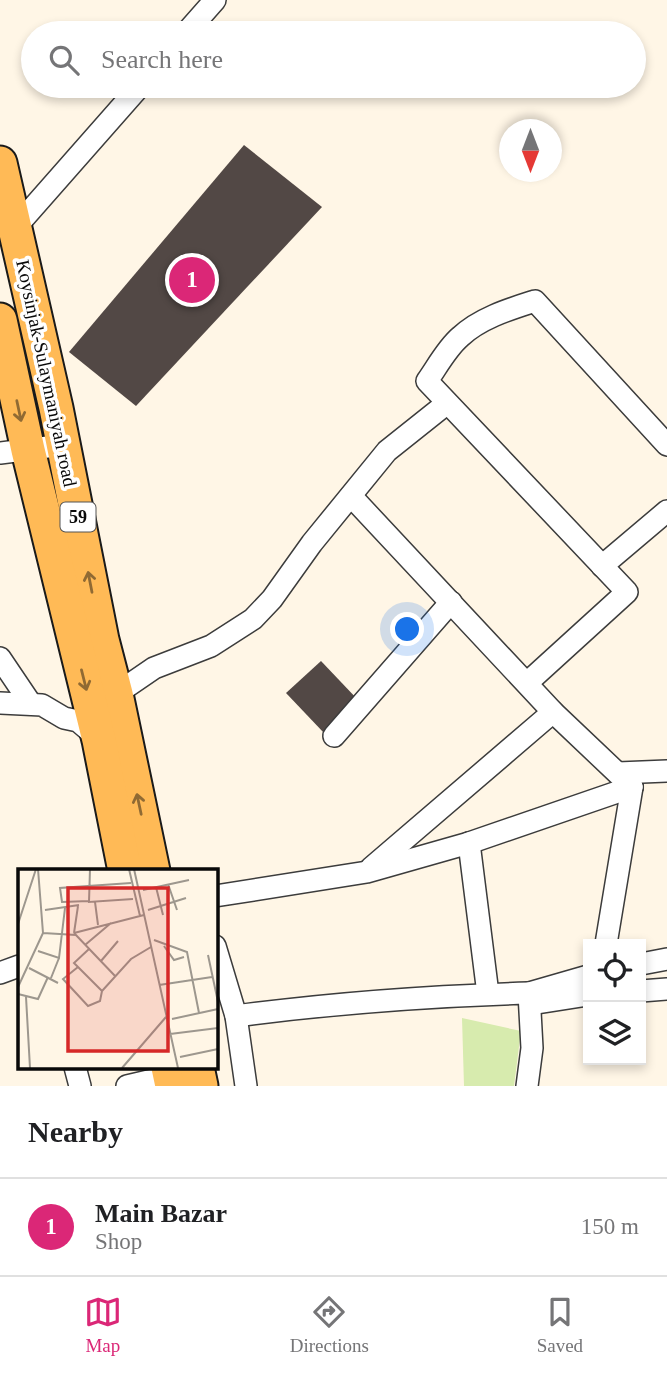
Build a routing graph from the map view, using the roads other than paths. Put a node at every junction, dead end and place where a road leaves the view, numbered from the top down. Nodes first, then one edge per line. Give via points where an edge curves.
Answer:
1 (215, 0) edge
2 (197, 21) edge
3 (129, 98) edge
4 (0, 163) edge
5 (15, 228) junction
6 (0, 320) edge
7 (446, 404) junction
8 (63, 444) junction
9 (667, 445) edge
10 (14, 452) edge
11 (351, 496) junction
12 (667, 511) edge
13 (602, 566) junction
14 (451, 602) junction
15 (0, 658) edge
16 (527, 683) junction
17 (116, 694) junction
18 (0, 704) edge
19 (31, 704) junction
20 (553, 712) junction
21 (334, 736) dead end
22 (99, 740) junction
23 (667, 771) edge
24 (625, 780) junction
25 (469, 843) junction
26 (125, 869) edge
27 (153, 869) edge
28 (367, 872) junction
29 (217, 896) edge
30 (607, 939) edge
31 (217, 953) edge
32 (667, 959) edge
33 (646, 963) edge
34 (18, 966) edge
35 (0, 973) edge
36 (583, 978) edge
37 (667, 989) edge
38 (646, 991) edge
39 (488, 994) junction
40 (583, 995) edge
41 (528, 999) junction
42 (236, 1016) junction
43 (75, 1068) edge
44 (182, 1076) edge
45 (80, 1086) edge
46 (127, 1086) edge
47 (246, 1086) edge
48 (527, 1086) edge

1 - 2 street
3 - 5 street
4 - 5 main road, Koysinjak-Sulaymaniyah road / 59
5 - 8 main road, Koysinjak-Sulaymaniyah road / 59
6 -> 10 main road, 59
7 - 9 street via 427,381 459,337 478,324 535,301
7 - 11 street via 387,451
7 - 13 street
8 - 10 street
17 -> 8 main road, Koysinjak-Sulaymaniyah road / 59
10 -> 22 main road, 59
11 - 14 street
11 - 17 street via 253,619 211,646 154,668
12 - 13 street
13 - 16 street via 627,592
14 - 16 street
14 - 21 street
15 - 19 street
16 - 20 street
27 -> 17 main road, Koysinjak-Sulaymaniyah road / 59
18 - 19 street
19 - 22 street via 78,720
20 - 24 street
20 - 28 street
22 - 26 main road, 59
23 - 24 street
24 - 25 street
24 - 30 street
25 - 28 street
25 - 39 street
28 - 29 street
31 - 42 street
32 - 33 street
34 - 35 street
36 - 41 street
37 - 38 street
39 - 41 street
39 - 42 street
40 - 41 street
41 - 48 street via 532,1048
42 - 47 street
43 - 45 street
44 - 46 street

